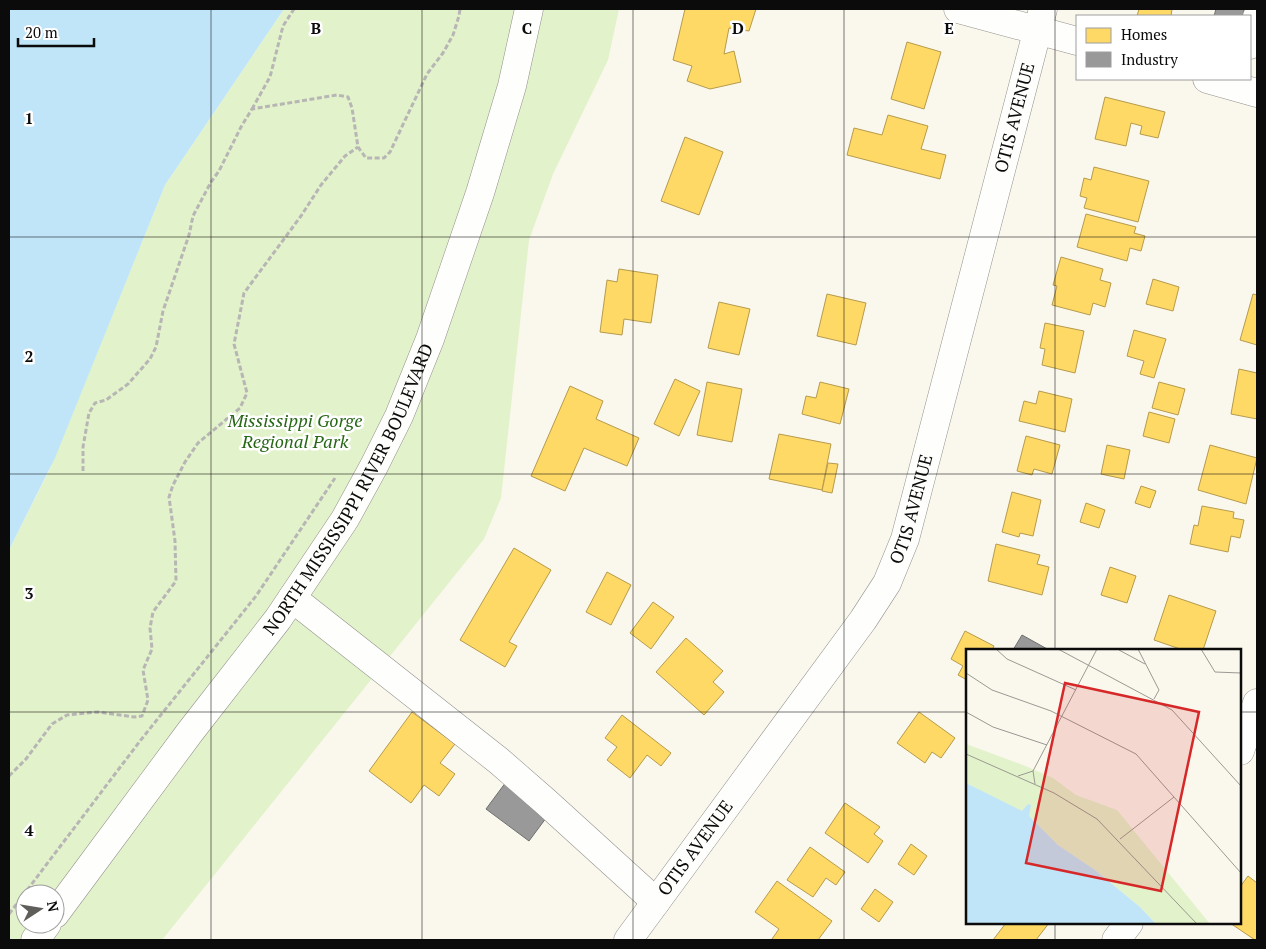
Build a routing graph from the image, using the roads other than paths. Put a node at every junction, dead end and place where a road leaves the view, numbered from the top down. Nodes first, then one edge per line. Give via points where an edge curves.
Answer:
1 (529, 9) edge
2 (958, 9) edge
3 (1257, 18) edge
4 (1041, 19) edge
5 (1076, 40) edge
6 (1251, 41) edge
7 (1212, 80) edge
8 (1245, 86) edge
9 (292, 598) junction
10 (1257, 703) edge
11 (1241, 748) edge
12 (65, 901) edge
13 (656, 902) junction
14 (1128, 924) edge
15 (628, 940) edge
16 (1116, 940) edge

1 - 9 street, NORTH MISSISSIPPI RIVER BOULEVARD via 512,86 480,193 430,339 374,466 345,518
2 - 4 street
3 - 6 street
4 - 5 street
4 - 13 street, OTIS AVENUE via 905,539 887,583 864,620
7 - 8 street
9 - 12 street, NORTH MISSISSIPPI RIVER BOULEVARD
9 - 13 street via 499,761
10 - 11 street
13 - 15 street, OTIS AVENUE
14 - 16 street

